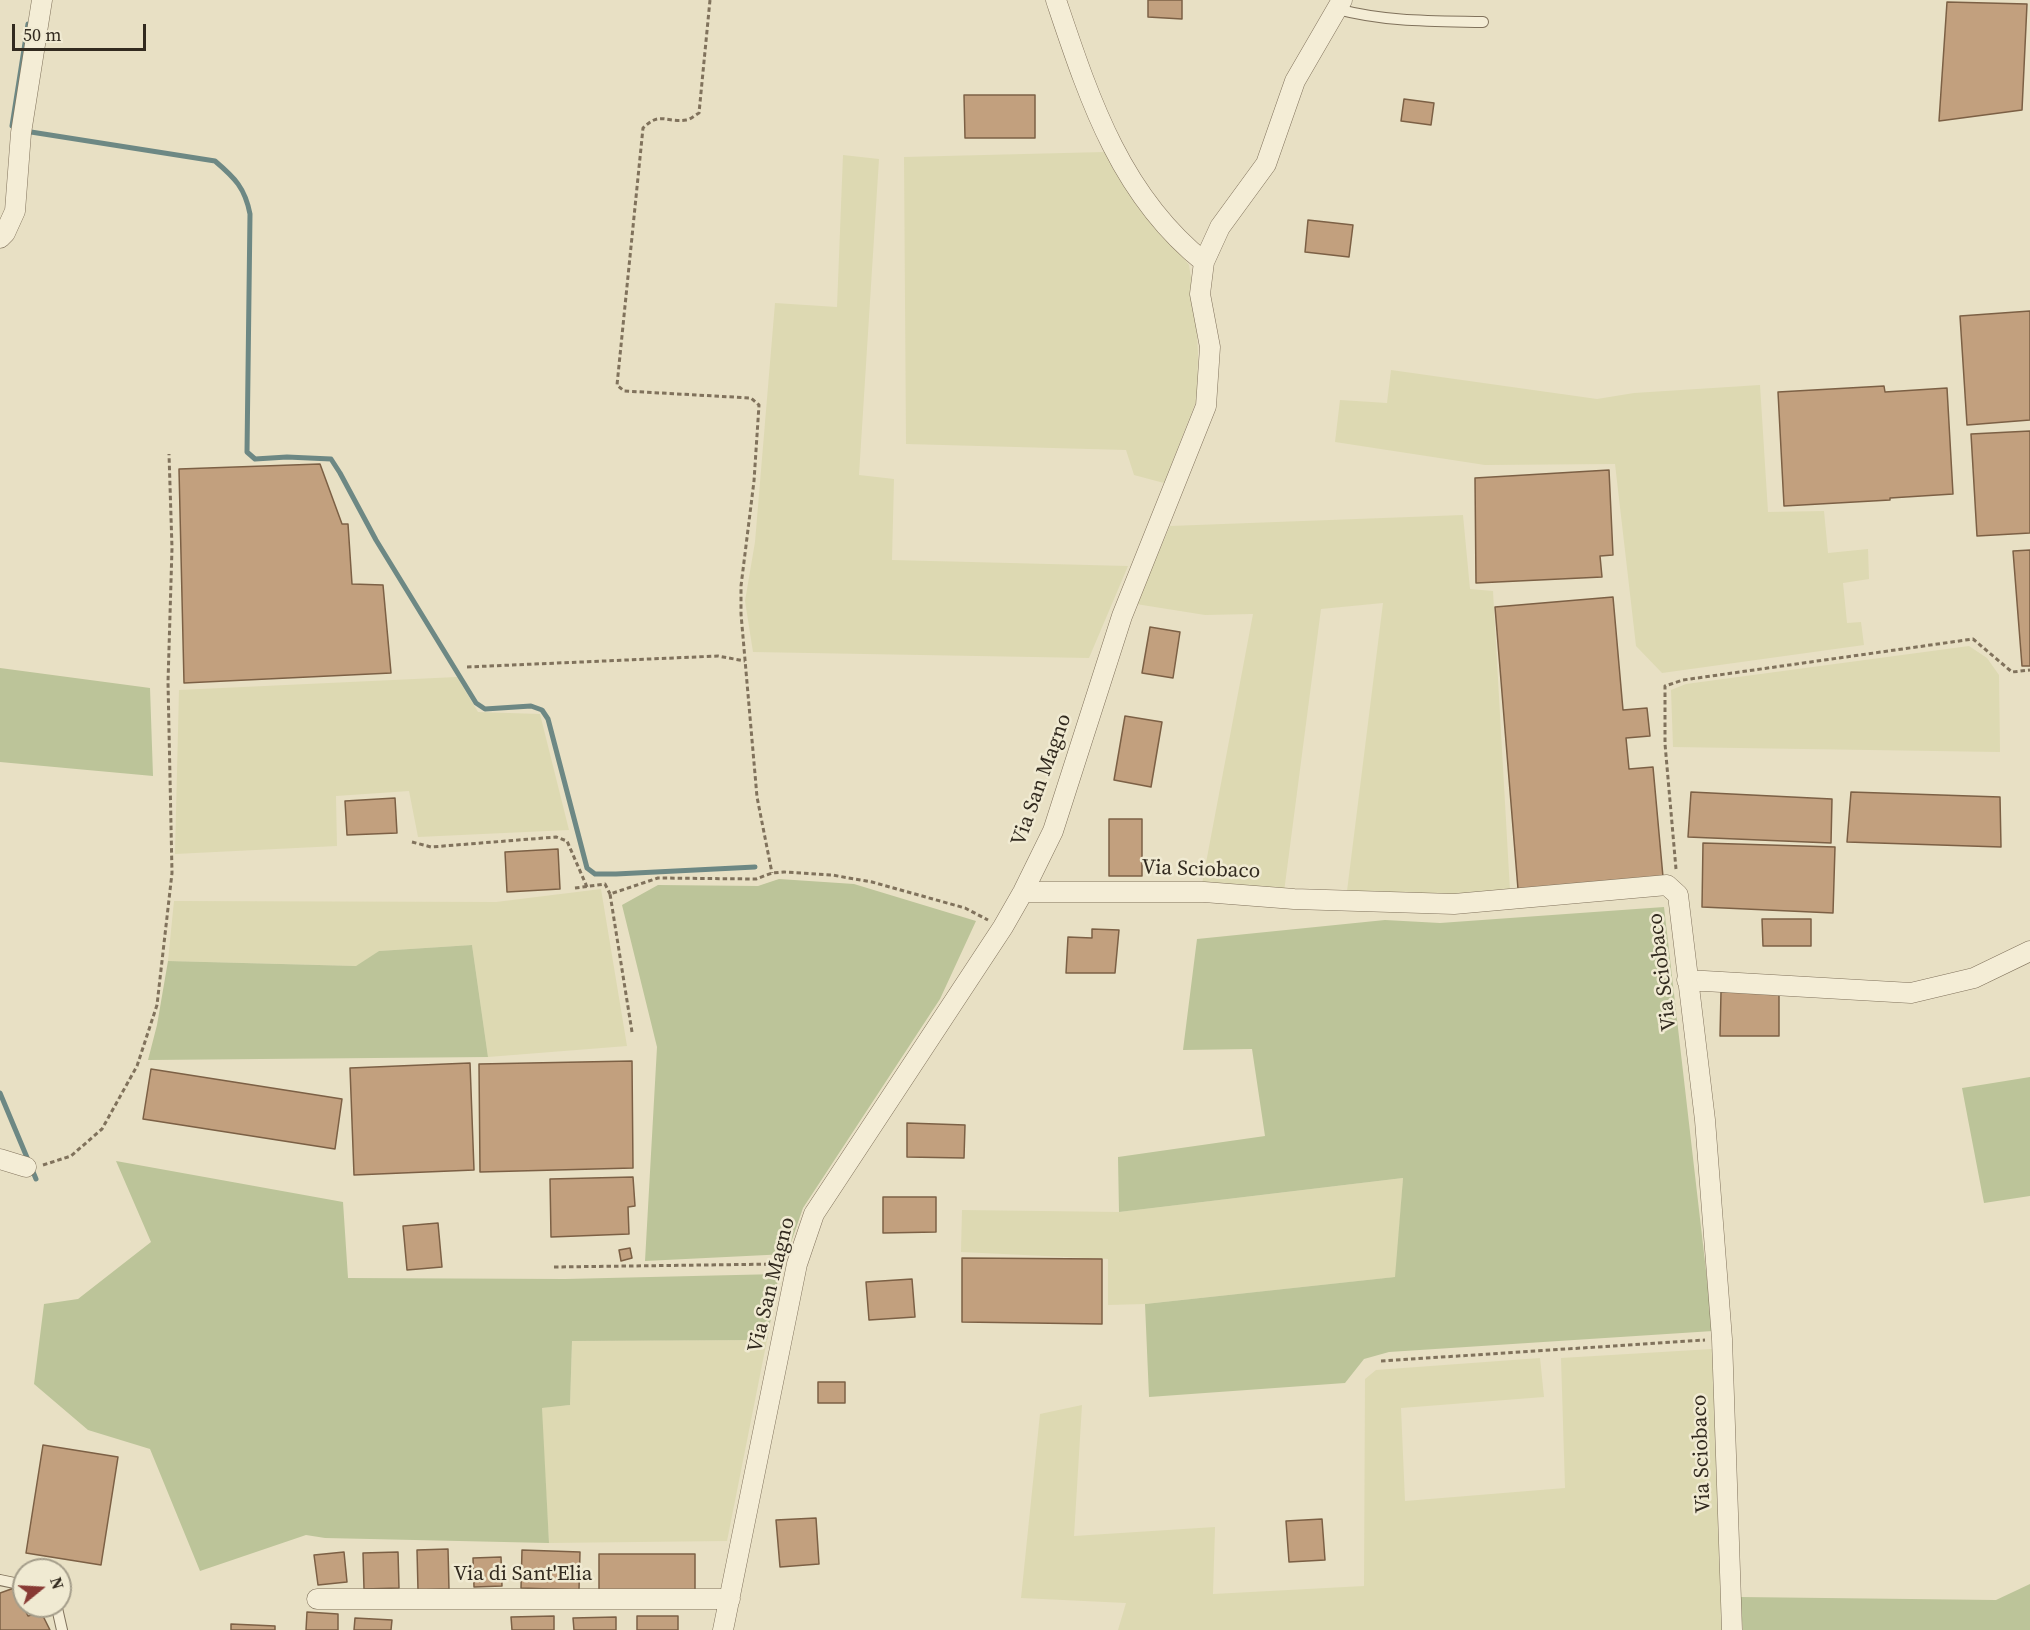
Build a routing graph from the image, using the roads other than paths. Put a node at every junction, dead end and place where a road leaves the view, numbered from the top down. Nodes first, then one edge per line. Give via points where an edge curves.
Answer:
1 (42, 0) edge
2 (1056, 0) edge
3 (1340, 4) edge
4 (1483, 22) dead end
5 (0, 238) edge
6 (1204, 262) junction
7 (1023, 892) junction
8 (2030, 951) edge
9 (1688, 980) junction
10 (0, 1159) edge
11 (32, 1166) road end
12 (317, 1599) dead end
13 (730, 1599) junction
14 (723, 1630) edge
15 (1732, 1630) edge

1 - 5 street via 21,133 15,211
2 - 6 street via 1111,146 1147,204 1185,247
3 - 4 lane via 1380,18
3 - 6 street, Via San Magno via 1295,81 1266,164 1220,227
6 - 7 street, Via San Magno via 1200,294 1210,347 1206,406 1122,615 1053,831
7 - 9 street, Via Sciobaco via 1204,892 1454,904 1667,885 1678,895
7 - 13 street, Via San Magno via 814,1214 797,1264
8 - 9 street via 1974,978 1911,993
9 - 15 street, Via Sciobaco via 1705,1120 1722,1339
10 - 11 street
12 - 13 street, Via di Sant'Elia
13 - 14 street, Via San Magno

